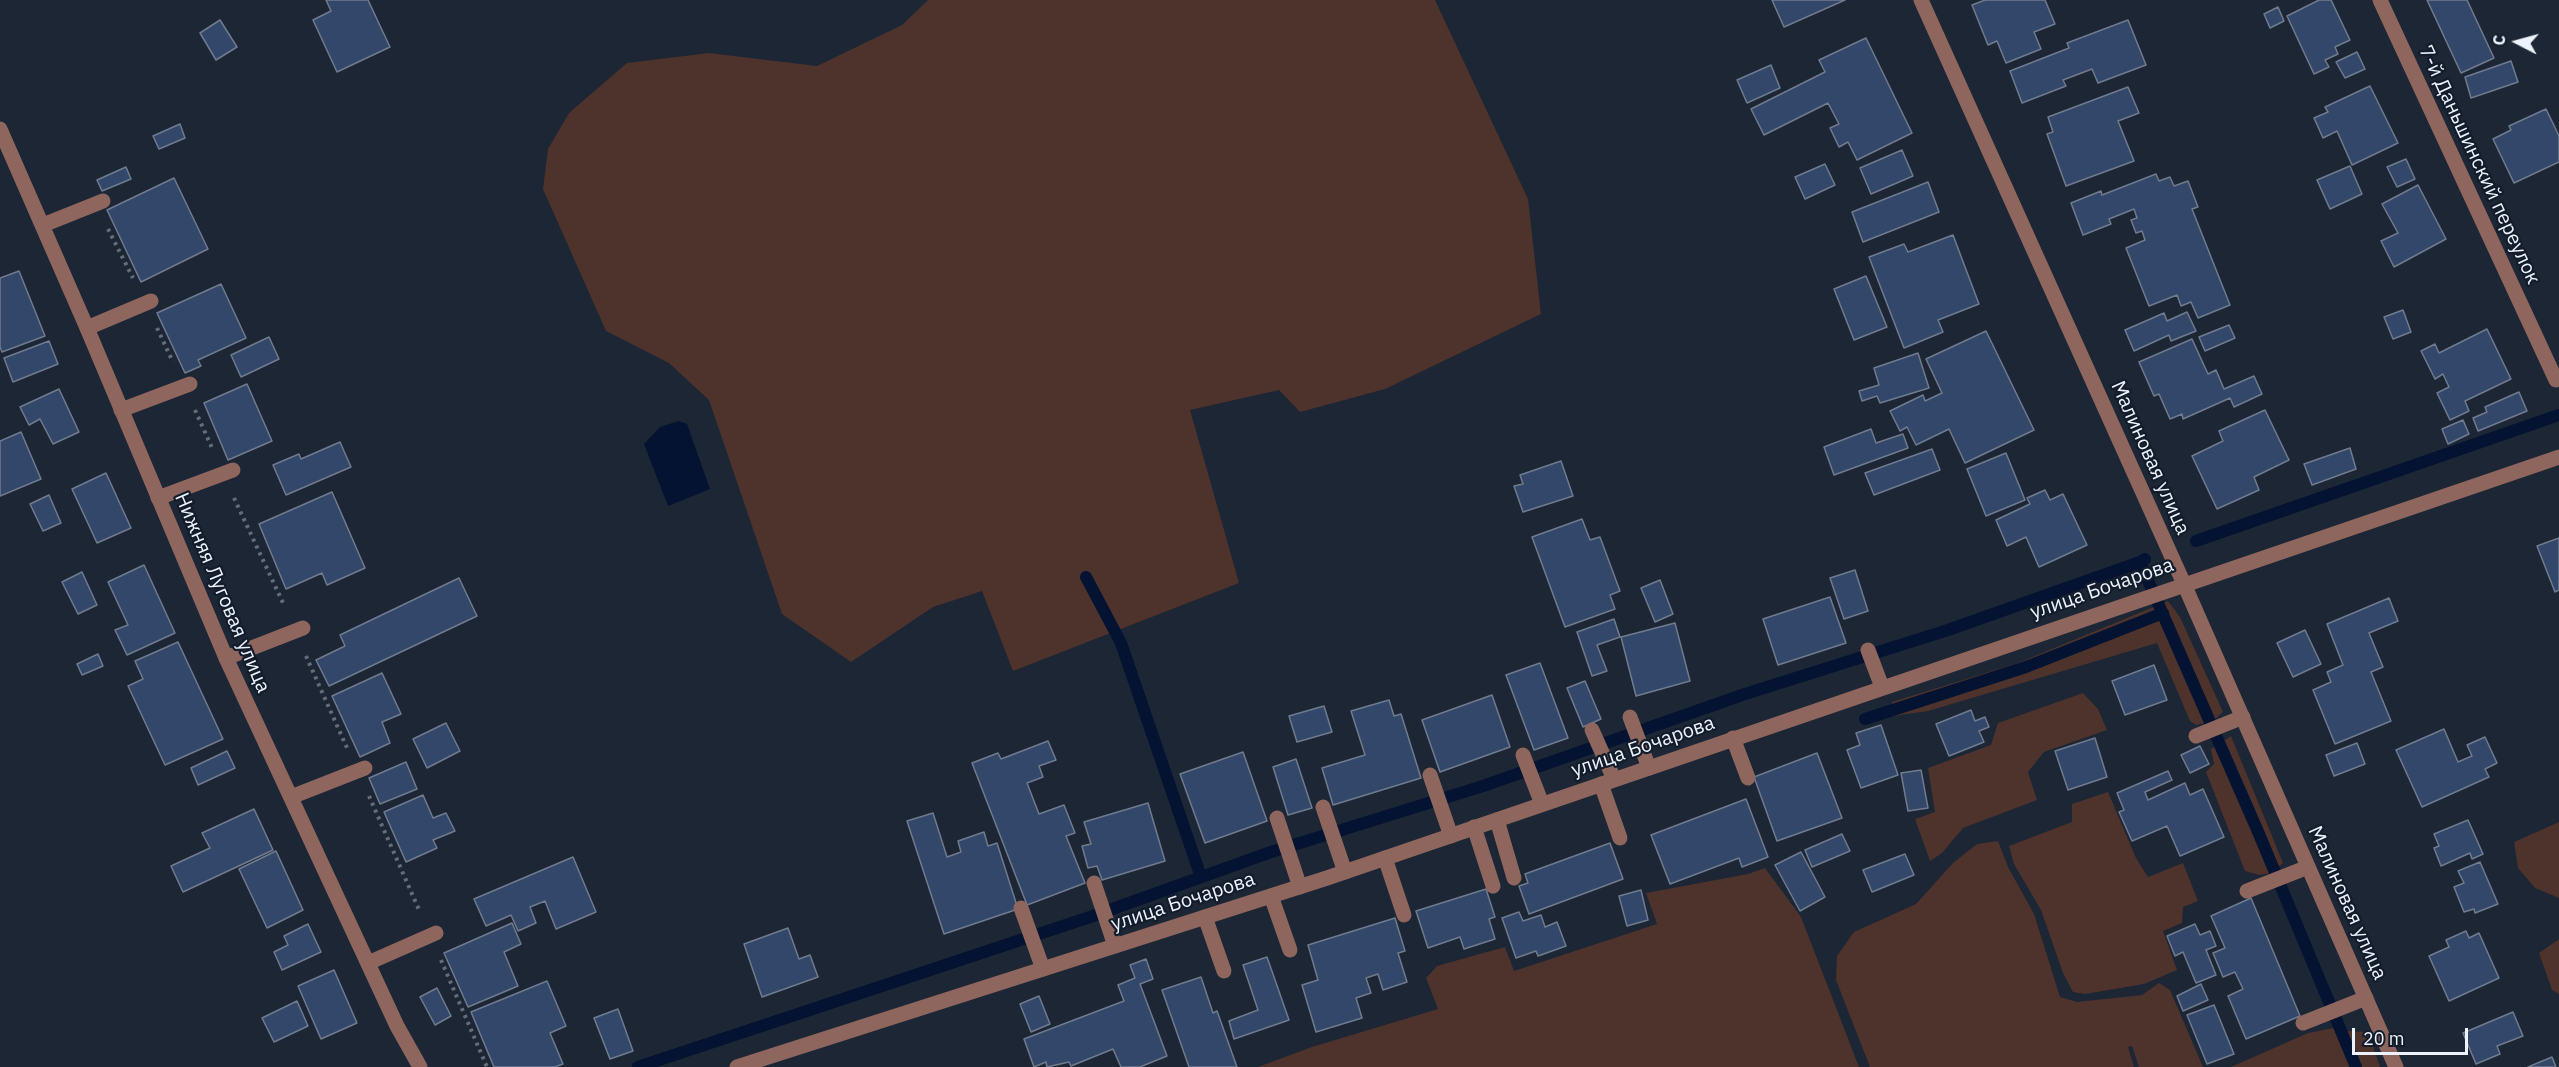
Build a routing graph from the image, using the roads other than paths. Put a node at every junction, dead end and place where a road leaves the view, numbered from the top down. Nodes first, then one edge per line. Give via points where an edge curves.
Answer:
1 (1921, 0) edge
2 (2380, 0) edge
3 (0, 129) edge
4 (103, 201) dead end
5 (43, 225) junction
6 (151, 301) dead end
7 (87, 328) junction
8 (2556, 380) dead end
9 (190, 384) dead end
10 (121, 410) junction
11 (2559, 457) edge
12 (234, 470) dead end
13 (158, 498) junction
14 (2184, 584) junction
15 (303, 628) dead end
16 (1868, 650) dead end
17 (226, 658) junction
18 (1882, 687) junction
19 (1630, 717) dead end
20 (2243, 717) junction
21 (1592, 730) dead end
22 (2196, 736) dead end
23 (1733, 738) junction
24 (1523, 755) dead end
25 (364, 768) dead end
26 (1649, 768) junction
27 (1430, 775) dead end
28 (1748, 778) dead end
29 (1607, 782) junction
30 (291, 796) junction
31 (1542, 804) junction
32 (1323, 807) dead end
33 (1277, 818) dead end
34 (1497, 820) junction
35 (1474, 827) junction
36 (1451, 836) junction
37 (1620, 838) dead end
38 (1385, 858) junction
39 (2308, 867) junction
40 (1345, 872) junction
41 (1514, 878) dead end
42 (1094, 882) dead end
43 (1493, 886) dead end
44 (1300, 887) junction
45 (2247, 891) dead end
46 (1271, 896) junction
47 (1021, 908) dead end
48 (1404, 915) dead end
49 (1205, 917) junction
50 (436, 933) dead end
51 (1115, 946) junction
52 (1290, 950) dead end
53 (368, 963) junction
54 (1043, 969) junction
55 (1224, 971) dead end
56 (2366, 998) junction
57 (2303, 1023) dead end
58 (420, 1067) edge
59 (737, 1067) edge
60 (2396, 1067) edge

1 - 14 street, Малиновая улица
2 - 8 street, 7-й Даньшинский переулок
3 - 5 street, Нижняя Луговая улица
4 - 5 street
5 - 7 street, Нижняя Луговая улица
6 - 7 street
7 - 10 street, Нижняя Луговая улица
9 - 10 street
10 - 13 street, Нижняя Луговая улица
11 - 14 street, улица Бочарова
12 - 13 street
13 - 17 street, Нижняя Луговая улица
14 - 18 street, улица Бочарова
14 - 20 street, Малиновая улица
15 - 17 street
16 - 18 street
17 - 30 street, Нижняя Луговая улица
18 - 23 street, улица Бочарова
19 - 26 street
20 - 22 street
20 - 39 street, Малиновая улица
21 - 29 street
23 - 26 street, улица Бочарова
23 - 28 street
24 - 31 street
25 - 30 street
26 - 29 street, улица Бочарова
27 - 36 street
29 - 31 street, улица Бочарова
29 - 37 street
30 - 53 street, Нижняя Луговая улица
31 - 34 street, улица Бочарова
32 - 40 street
33 - 44 street
34 - 35 street, улица Бочарова
34 - 41 street
35 - 36 street, улица Бочарова
35 - 43 street
36 - 38 street, улица Бочарова
38 - 40 street, улица Бочарова
38 - 48 street
39 - 45 street
39 - 56 street, Малиновая улица
40 - 44 street, улица Бочарова
42 - 51 street
44 - 46 street, улица Бочарова
46 - 49 street, улица Бочарова
46 - 52 street
47 - 54 street
49 - 51 street, улица Бочарова
49 - 55 street
50 - 53 street
51 - 54 street, улица Бочарова
53 - 58 street, Нижняя Луговая улица
54 - 59 street, улица Бочарова
56 - 57 street
56 - 60 street, Малиновая улица

